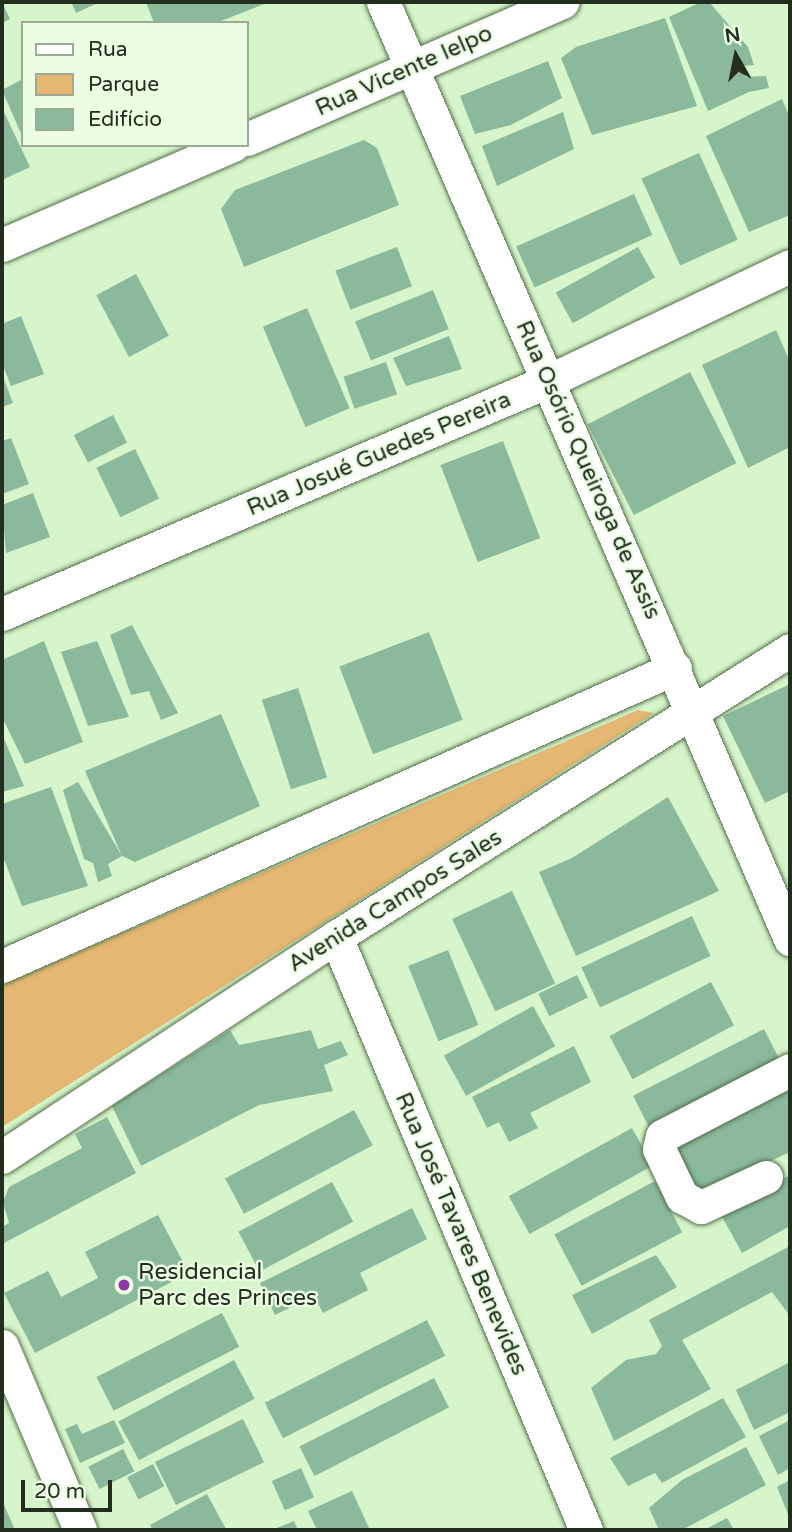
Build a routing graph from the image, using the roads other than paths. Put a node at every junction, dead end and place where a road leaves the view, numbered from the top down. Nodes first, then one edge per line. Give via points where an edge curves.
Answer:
1 (383, 2) edge
2 (562, 2) edge
3 (412, 68) junction
4 (248, 139) edge
5 (228, 147) edge
6 (2, 245) edge
7 (790, 266) edge
8 (548, 381) junction
9 (2, 614) edge
10 (790, 650) edge
11 (675, 668) junction
12 (693, 713) junction
13 (336, 937) junction
14 (790, 939) edge
15 (2, 965) edge
16 (790, 1070) edge
17 (2, 1157) edge
18 (766, 1177) dead end
19 (2, 1346) edge
20 (80, 1530) edge
21 (586, 1530) edge

1 - 3 street, Rua Osório Queiroga de Assis
2 - 3 street, Rua Vicente Ielpo
3 - 4 street, Rua Vicente Ielpo
3 - 8 street, Rua Osório Queiroga de Assis
5 - 6 street
7 - 8 street, Rua Josué Guedes Pereira
8 - 9 street, Rua Josué Guedes Pereira
8 - 11 street, Rua Osório Queiroga de Assis
10 - 12 street, Avenida Campos Sales
11 - 12 street, Rua Osório Queiroga de Assis
11 - 15 street
12 - 13 street, Avenida Campos Sales
12 - 14 street, Rua Osório Queiroga de Assis
13 - 17 street, Avenida Campos Sales
13 - 21 street, Rua José Tavares Benevides
16 - 18 street via 662,1136 659,1149 682,1197 701,1207
19 - 20 street

